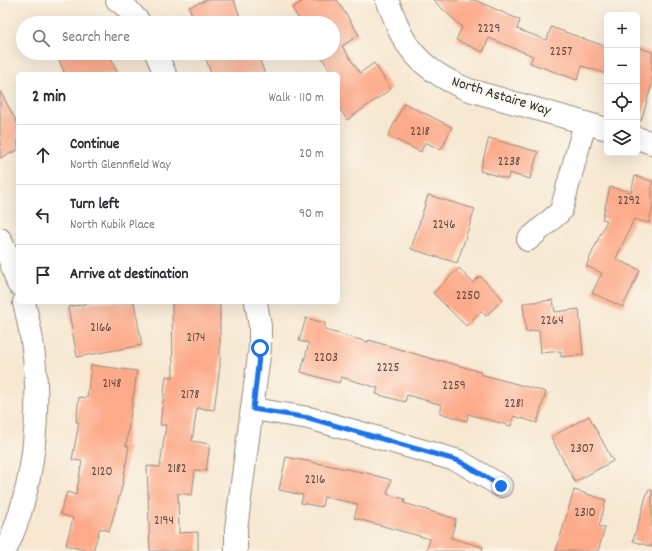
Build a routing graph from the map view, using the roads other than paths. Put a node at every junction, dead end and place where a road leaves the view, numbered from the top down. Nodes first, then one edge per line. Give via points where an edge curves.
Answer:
1 (117, 0) edge
2 (387, 0) edge
3 (134, 16) edge
4 (159, 60) edge
5 (164, 72) edge
6 (585, 123) junction
7 (604, 129) edge
8 (640, 139) edge
9 (652, 143) edge
10 (0, 239) edge
11 (528, 240) dead end
12 (16, 278) edge
13 (24, 304) edge
14 (256, 304) edge
15 (253, 409) junction
16 (501, 486) dead end
17 (5, 551) edge
18 (236, 551) edge

1 - 3 street
2 - 6 street, North Astaire Way via 402,35 414,54 429,69 448,81 469,90
4 - 5 street
6 - 7 street, North Astaire Way
6 - 11 street via 562,211
8 - 9 street
10 - 12 street
13 - 17 street via 37,382 36,423 32,464 22,504
14 - 15 street via 260,348
15 - 16 street via 309,418 459,461
15 - 18 street via 236,529

